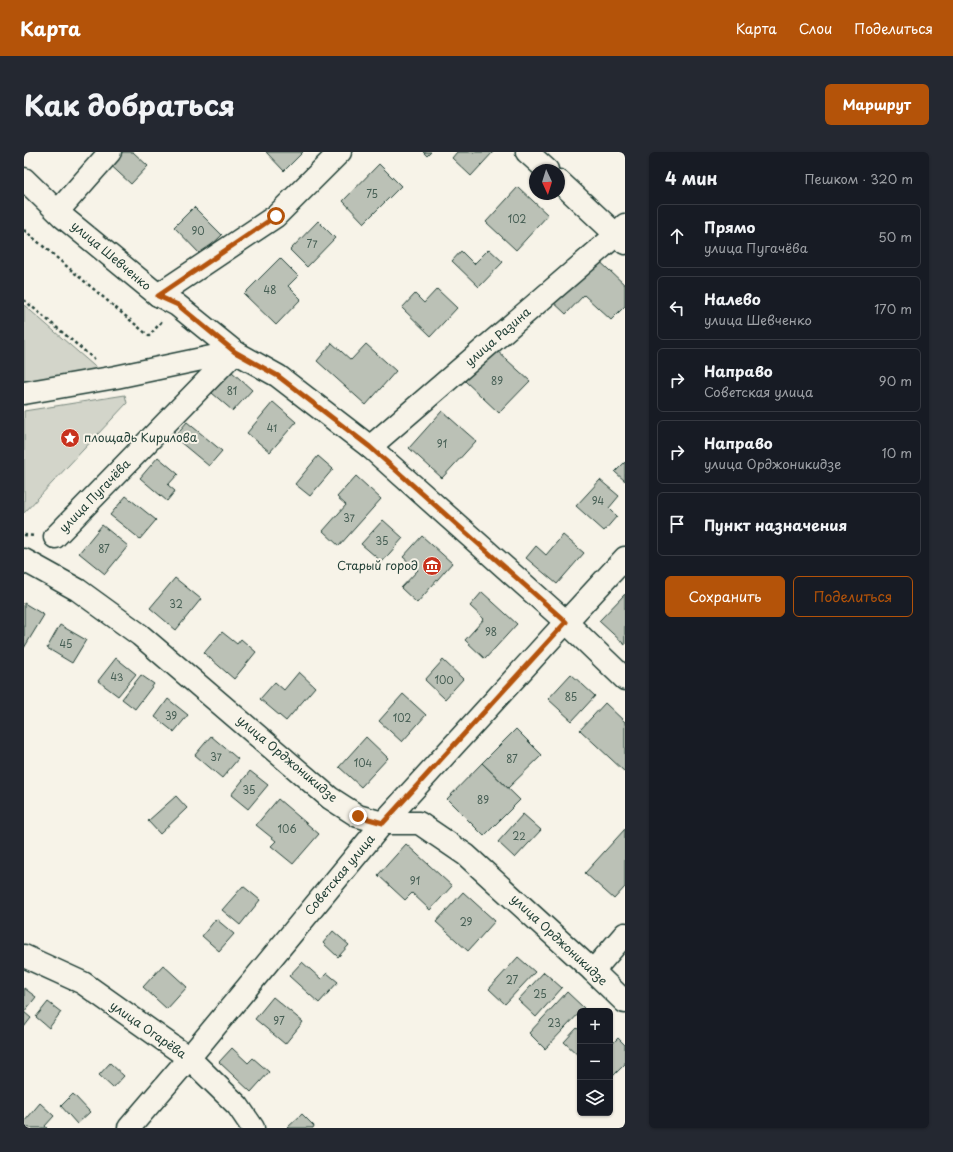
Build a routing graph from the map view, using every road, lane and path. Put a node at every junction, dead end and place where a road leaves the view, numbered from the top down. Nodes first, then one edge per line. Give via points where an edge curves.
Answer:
1 (110, 152) edge
2 (340, 152) edge
3 (527, 152) edge
4 (540, 164) edge
5 (24, 178) edge
6 (565, 186) edge
7 (58, 211) junction
8 (24, 230) edge
9 (622, 234) edge
10 (24, 300) edge
11 (168, 300) junction
12 (235, 352) junction
13 (116, 377) junction
14 (24, 393) edge
15 (370, 447) junction
16 (55, 537) dead end
17 (625, 558) edge
18 (24, 560) edge
19 (566, 622) junction
20 (625, 679) edge
21 (383, 823) junction
22 (625, 934) edge
23 (24, 956) edge
24 (593, 971) junction
25 (625, 1002) edge
26 (189, 1058) junction
27 (129, 1128) edge
28 (253, 1128) edge

1 - 7 street
2 - 11 street via 276,216
3 - 4 street
5 - 7 street, улица Шевченко
6 - 9 street
7 - 11 street, улица Шевченко
8 - 11 path via 149,336
9 - 15 street, улица Разина
10 - 13 path
11 - 12 street, улица Шевченко
12 - 13 street
12 - 15 street, улица Шевченко via 278,376
12 - 16 street, улица Пугачёва
13 - 14 street
15 - 19 street, улица Шевченко
17 - 19 street, Советская улица
18 - 21 street, улица Орджоникидзе via 78,590 140,634 330,798 358,816
19 - 20 street, улица Шевченко
19 - 21 street, Советская улица
21 - 24 street, улица Орджоникидзе via 420,823 466,855
21 - 26 street, Советская улица
22 - 24 street
23 - 26 street, улица Огарёва via 83,983
24 - 25 street, улица Орджоникидзе
26 - 27 street, Советская улица
26 - 28 street, улица Огарёва via 238,1106

